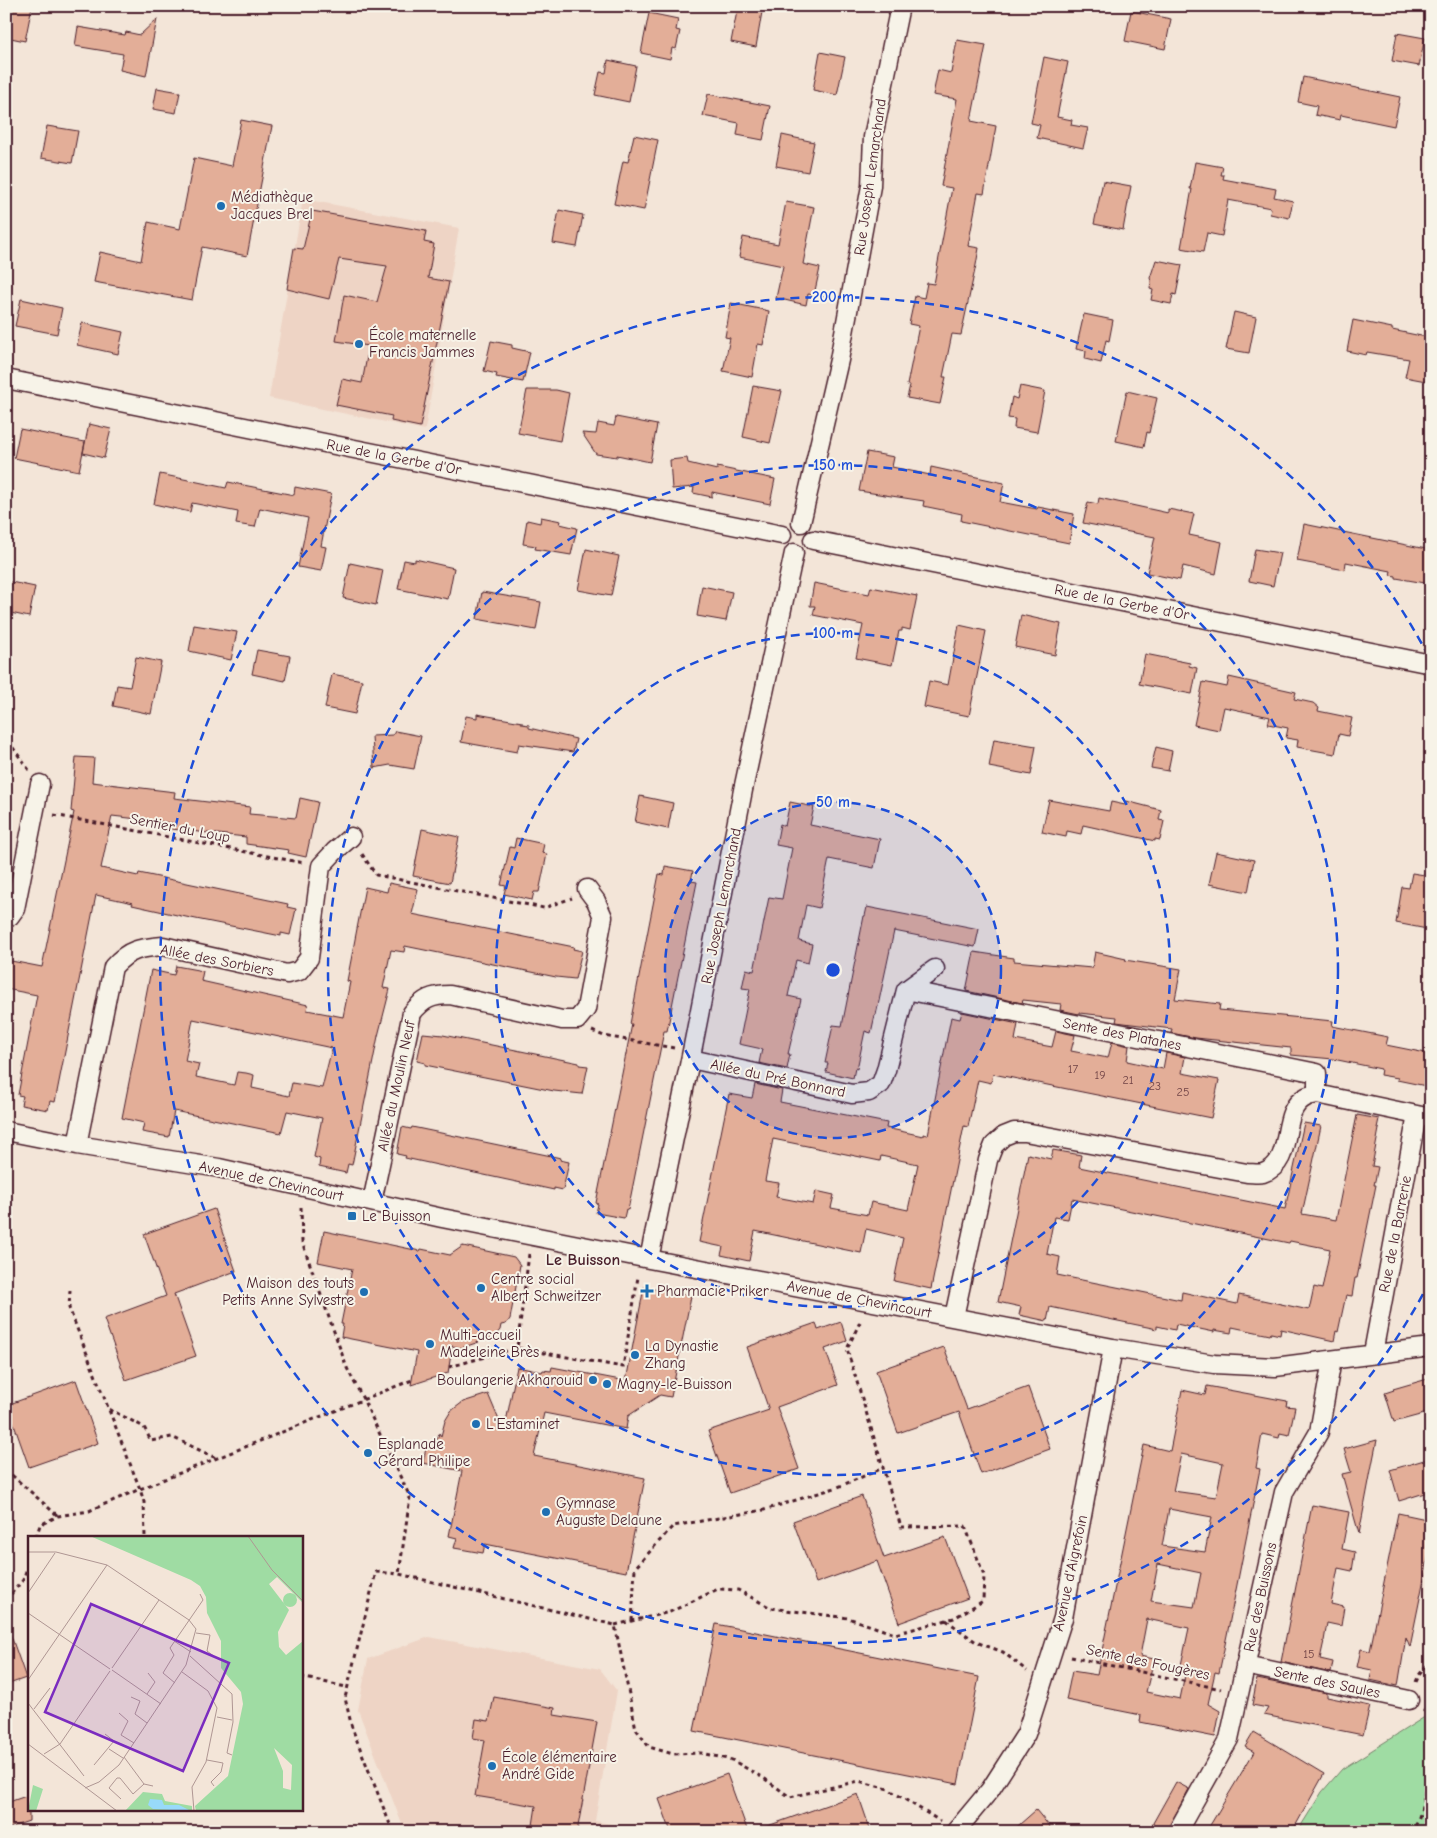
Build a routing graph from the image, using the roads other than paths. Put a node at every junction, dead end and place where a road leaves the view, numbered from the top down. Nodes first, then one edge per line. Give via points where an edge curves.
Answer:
1 (900, 6) edge
2 (6, 379) edge
3 (801, 523) junction
4 (782, 535) junction
5 (813, 540) junction
6 (794, 553) junction
7 (1431, 664) edge
8 (40, 784) road end
9 (351, 838) road end
10 (588, 889) road end
11 (6, 916) edge
12 (935, 969) dead end
13 (906, 990) junction
14 (692, 1055) junction
15 (1317, 1094) junction
16 (1424, 1116) edge
17 (6, 1131) edge
18 (77, 1145) junction
19 (372, 1202) junction
20 (645, 1258) junction
21 (954, 1317) junction
22 (1431, 1346) edge
23 (1113, 1348) junction
24 (1373, 1353) junction
25 (1332, 1360) junction
26 (1245, 1665) junction
27 (1409, 1700) road end
28 (955, 1831) edge
29 (1177, 1832) edge

1 - 3 street, Rue Joseph Lemarchand via 873,137 871,186 839,360
2 - 4 street, Rue de la Gerbe d'Or
3 - 4 street via 787,527
3 - 5 street via 809,528
4 - 6 street via 786,548
5 - 6 street via 804,552
5 - 7 street, Rue de la Gerbe d'Or
6 - 14 street, Rue Joseph Lemarchand via 743,790
8 - 11 street via 15,909
9 - 18 street, Allée des Sorbiers via 321,866 309,958 298,971 287,974 163,946 145,947 121,957 113,967
10 - 19 street, Allée du Moulin Neuf via 603,917 586,1009 577,1020 562,1020 437,995 427,998 412,1013
12 - 13 street
13 - 14 street, Allée du Pré Bonnard via 881,1084 869,1092 852,1094
13 - 15 street, Sente des Platanes via 1317,1074
14 - 20 street, Rue Joseph Lemarchand
15 - 16 street
15 - 21 street via 1296,1105 1282,1154 1274,1166 1262,1173 1247,1173 1026,1132 1004,1136 994,1145 988,1160
16 - 24 street, Rue de la Barrerie
17 - 18 street, Avenue de Chevincourt
18 - 19 street, Avenue de Chevincourt via 219,1168
19 - 20 street, Avenue de Chevincourt
20 - 21 street, Avenue de Chevincourt
21 - 23 street, Avenue de Chevincourt
22 - 24 street, Avenue de Chevincourt
23 - 25 street, Avenue de Chevincourt via 1214,1364 1275,1366
23 - 28 street, Avenue d'Aigrefoin via 1063,1618 1043,1684 1026,1734 990,1790
24 - 25 street, Avenue de Chevincourt
25 - 26 street, Rue des Buissons via 1318,1432 1284,1492
26 - 27 street, Sente des Saules
26 - 29 street, Rue des Buissons via 1229,1739

